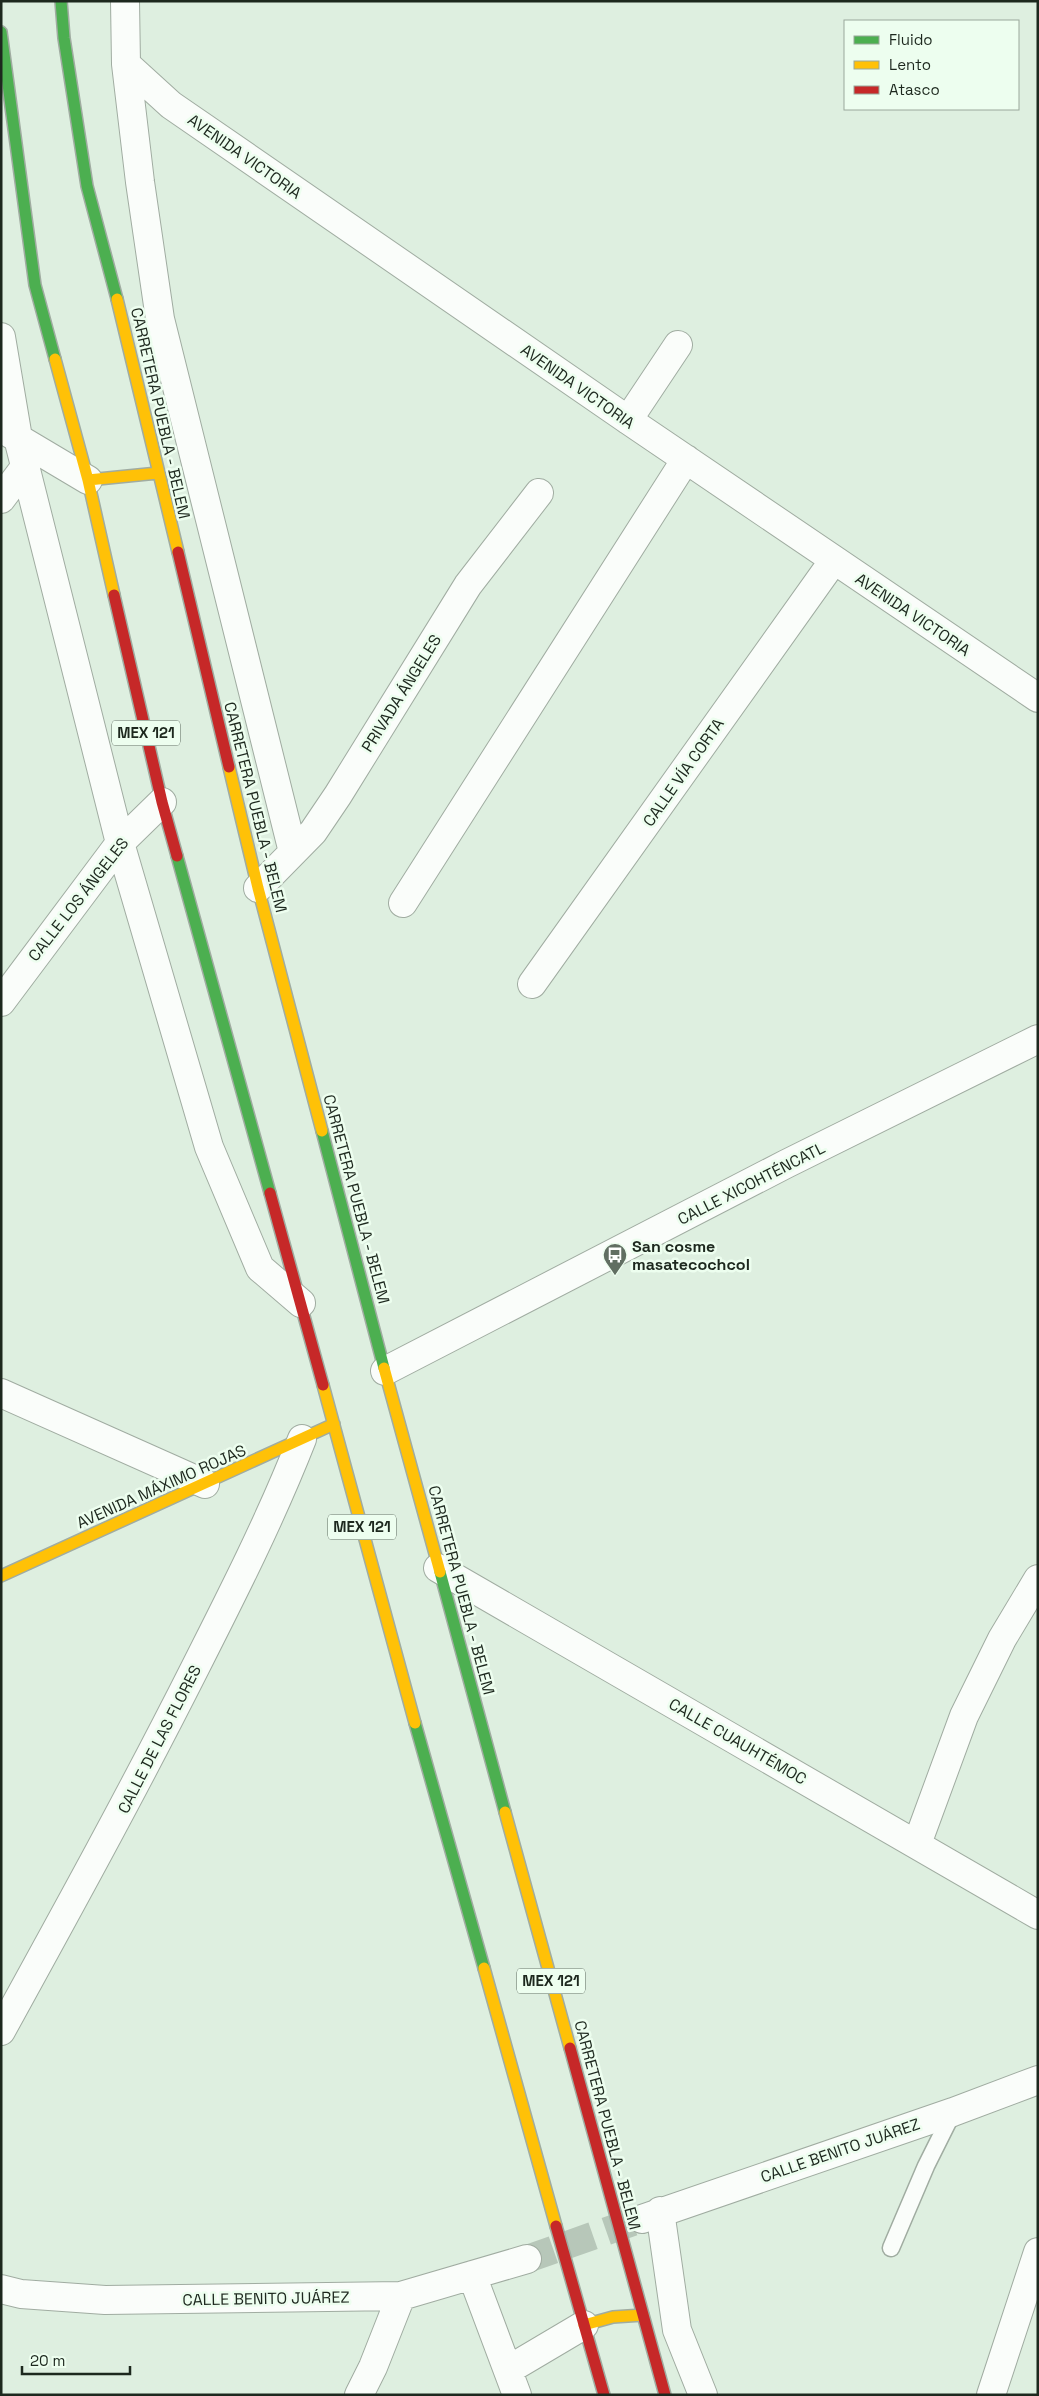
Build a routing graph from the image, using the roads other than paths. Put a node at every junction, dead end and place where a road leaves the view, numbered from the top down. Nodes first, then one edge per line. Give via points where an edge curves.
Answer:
1 (61, 1) edge
2 (125, 1) edge
3 (1, 32) edge
4 (126, 64) junction
5 (1, 338) edge
6 (678, 345) dead end
7 (628, 420) junction
8 (10, 434) edge
9 (686, 459) junction
10 (25, 467) junction
11 (158, 472) junction
12 (88, 480) junction
13 (539, 492) dead end
14 (1, 499) edge
15 (834, 560) junction
16 (1038, 698) edge
17 (162, 802) junction
18 (120, 843) junction
19 (293, 852) junction
20 (258, 888) junction
21 (403, 903) dead end
22 (532, 984) dead end
23 (1, 1002) edge
24 (1038, 1040) edge
25 (301, 1303) junction
26 (385, 1371) junction
27 (1, 1393) edge
28 (334, 1424) junction
29 (302, 1439) junction
30 (205, 1484) junction
31 (438, 1568) junction
32 (1, 1576) edge
33 (1038, 1579) edge
34 (917, 1844) junction
35 (1038, 1915) edge
36 (1, 2031) edge
37 (1038, 2080) edge
38 (953, 2112) junction
39 (891, 2248) dead end
40 (1038, 2252) edge
41 (527, 2259) tunnel mouth
42 (472, 2275) junction
43 (1, 2289) edge
44 (401, 2296) junction
45 (643, 2315) junction
46 (584, 2325) junction
47 (677, 2330) junction
48 (513, 2382) edge
49 (359, 2395) edge
50 (604, 2395) edge
51 (665, 2395) edge
52 (703, 2395) edge
53 (990, 2395) edge

1 - 11 main road, CARRETERA PUEBLA - BELEM / MEX 121 via 87,186
2 - 4 street
3 - 12 main road, MEX 121 via 35,285
4 - 7 street, AVENIDA VICTORIA via 171,105
4 - 19 street via 160,319
5 - 8 street
6 - 7 street
7 - 9 street, AVENIDA VICTORIA
8 - 10 street
8 - 12 street
9 - 15 street, AVENIDA VICTORIA
9 - 21 street
10 - 14 street
10 - 18 street
11 - 12 main road
11 - 20 main road, CARRETERA PUEBLA - BELEM / MEX 121
12 - 17 main road, MEX 121
13 - 19 street, PRIVADA ÁNGELES via 468,585 338,795 313,832
15 - 16 street, AVENIDA VICTORIA
15 - 22 street, CALLE VÍA CORTA
17 - 18 street, CALLE LOS ÁNGELES
17 - 25 main road, MEX 121
18 - 23 street, CALLE LOS ÁNGELES
18 - 25 street via 209,1147 260,1268
19 - 20 street, PRIVADA ÁNGELES
20 - 26 main road, CARRETERA PUEBLA - BELEM / MEX 121
24 - 26 street, CALLE XICOHTÉNCATL via 786,1164
25 - 28 main road, MEX 121
26 - 31 main road, CARRETERA PUEBLA - BELEM / MEX 121
27 - 30 street
28 - 29 main road, AVENIDA MÁXIMO ROJAS
28 - 46 main road, MEX 121
29 - 30 main road, AVENIDA MÁXIMO ROJAS
29 - 36 street, CALLE DE LAS FLORES via 280,1496 132,1793
30 - 32 main road, AVENIDA MÁXIMO ROJAS
31 - 34 street, CALLE CUAUHTÉMOC
31 - 45 main road, CARRETERA PUEBLA - BELEM / MEX 121
33 - 34 street via 1002,1639 964,1716
34 - 35 street, CALLE CUAUHTÉMOC
37 - 38 street, CALLE BENITO JUÁREZ
38 - 39 lane
38 - 47 street, CALLE BENITO JUÁREZ via 651,2215
40 - 53 street
41 - 42 street, CALLE BENITO JUÁREZ
42 - 44 street, CALLE BENITO JUÁREZ
42 - 48 street
43 - 44 street, CALLE BENITO JUÁREZ via 22,2294 105,2300
44 - 49 street
45 - 46 main road via 613,2317
45 - 47 street
45 - 51 main road, CARRETERA PUEBLA - BELEM / MEX 121
46 - 48 street
46 - 50 main road, MEX 121
47 - 52 street

